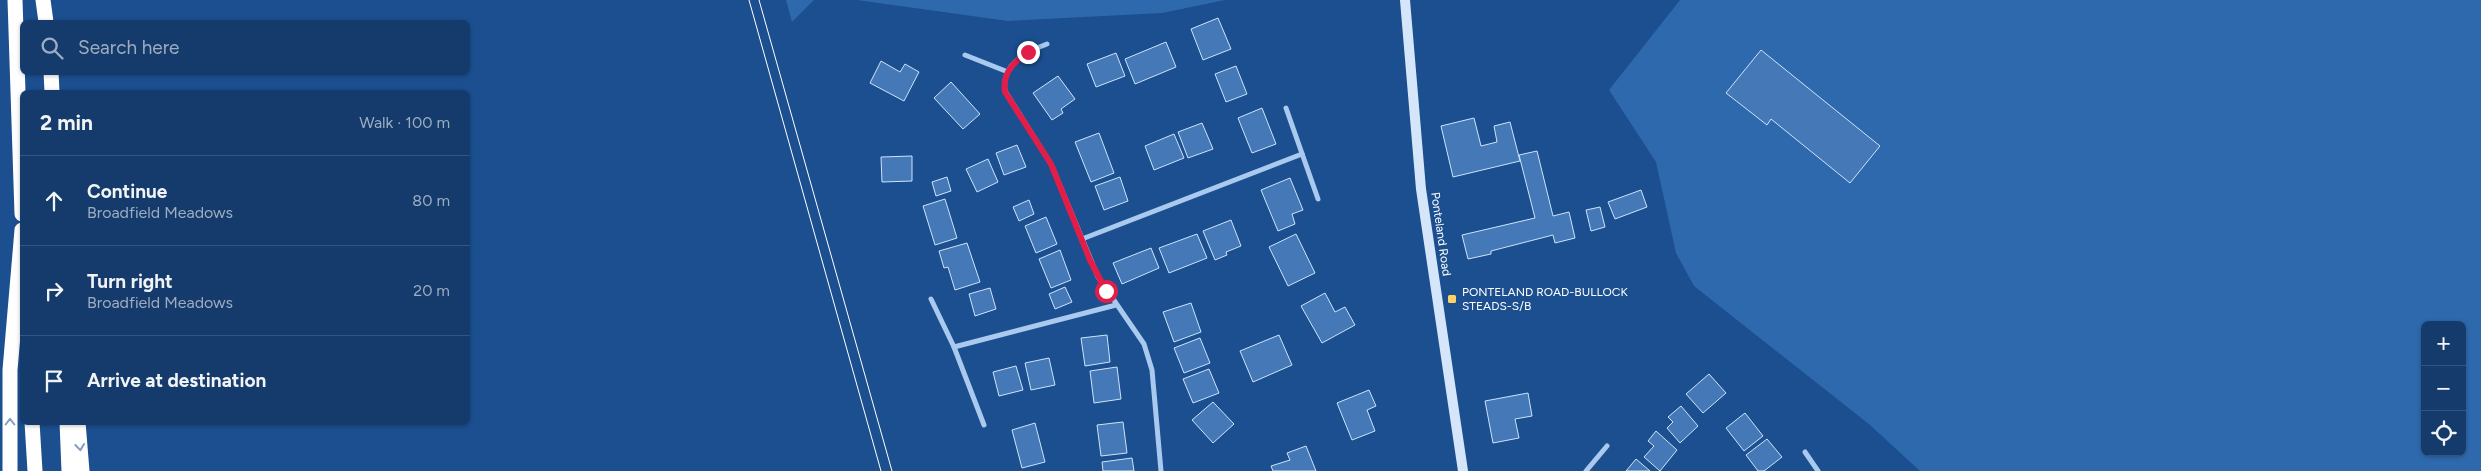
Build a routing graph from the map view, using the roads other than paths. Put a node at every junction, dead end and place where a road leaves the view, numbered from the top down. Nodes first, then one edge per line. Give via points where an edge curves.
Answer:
1 (15, 0) edge
2 (43, 0) edge
3 (1405, 0) edge
4 (46, 20) edge
5 (1046, 44) dead end
6 (965, 55) dead end
7 (1008, 72) junction
8 (51, 75) edge
9 (52, 90) edge
10 (1286, 108) dead end
11 (20, 153) edge
12 (1302, 154) junction
13 (1318, 199) dead end
14 (1082, 239) junction
15 (20, 253) edge
16 (931, 299) dead end
17 (1116, 305) junction
18 (954, 347) junction
19 (32, 425) edge
20 (67, 425) edge
21 (78, 425) edge
22 (984, 425) dead end
23 (1607, 446) dead end
24 (1805, 452) dead end
25 (10, 471) edge
26 (35, 471) edge
27 (69, 471) edge
28 (82, 471) edge
29 (1161, 471) edge
30 (1463, 471) edge
31 (1586, 471) edge
32 (1818, 471) edge

1 - 11 highway
2 - 4 highway
3 - 30 main road, Ponteland Road via 1421,189
5 - 7 street via 1021,57
6 - 7 street
7 - 14 street via 1004,85 1009,100 1051,164
8 - 9 highway
10 - 12 street
12 - 13 street
12 - 14 street
14 - 17 street via 1098,276
25 -> 15 highway via 10,370
16 - 18 street
17 - 18 street
17 - 29 street via 1136,330 1150,358
18 - 22 street
19 - 26 highway
20 - 27 highway
21 -> 28 highway
23 - 31 street
24 - 32 street

